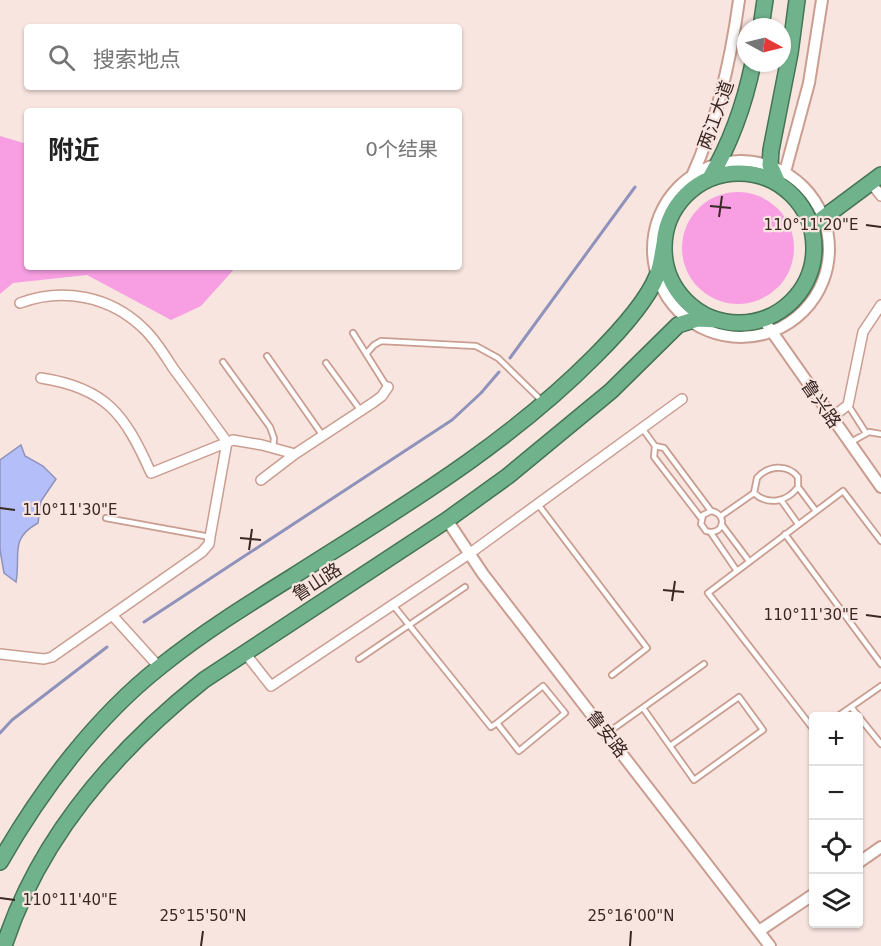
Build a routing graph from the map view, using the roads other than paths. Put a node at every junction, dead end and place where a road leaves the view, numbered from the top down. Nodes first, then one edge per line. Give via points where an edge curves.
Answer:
1 (740, 0) edge
2 (765, 0) edge
3 (797, 0) edge
4 (822, 0) edge
5 (762, 18) edge
6 (750, 72) edge
7 (719, 164) junction
8 (770, 165) junction
9 (693, 176) junction
10 (781, 177) junction
11 (710, 178) junction
12 (876, 179) edge
13 (881, 196) edge
14 (818, 223) junction
15 (664, 244) junction
16 (657, 275) junction
17 (20, 303) dead end
18 (881, 305) edge
19 (690, 320) junction
20 (717, 320) junction
21 (767, 326) junction
22 (353, 333) dead end
23 (366, 354) junction
24 (267, 356) dead end
25 (224, 362) dead end
26 (326, 363) dead end
27 (41, 378) dead end
28 (388, 387) joint
29 (682, 399) dead end
30 (544, 403) junction
31 (848, 405) junction
32 (360, 411) junction
33 (831, 418) junction
34 (642, 428) junction
35 (866, 433) junction
36 (881, 434) edge
37 (323, 436) junction
38 (226, 442) junction
39 (849, 443) junction
40 (655, 446) junction
41 (273, 448) junction
42 (295, 454) junction
43 (261, 480) dead end
44 (879, 480) edge
45 (798, 488) junction
46 (754, 493) junction
47 (781, 500) junction
48 (537, 503) junction
49 (711, 511) junction
50 (816, 511) junction
51 (721, 516) junction
52 (106, 518) dead end
53 (701, 518) junction
54 (447, 520) junction
55 (798, 524) junction
56 (722, 525) junction
57 (711, 533) junction
58 (785, 534) junction
59 (210, 537) junction
60 (881, 541) edge
61 (469, 554) junction
62 (749, 561) junction
63 (737, 571) junction
64 (465, 587) dead end
65 (393, 605) junction
66 (112, 615) junction
67 (408, 624) junction
68 (244, 653) junction
69 (0, 654) edge
70 (359, 659) dead end
71 (704, 663) dead end
72 (881, 663) edge
73 (159, 667) junction
74 (612, 675) dead end
75 (881, 686) edge
76 (851, 707) junction
77 (643, 708) junction
78 (844, 712) edge
79 (497, 723) junction
80 (809, 725) edge
81 (606, 734) junction
82 (881, 744) edge
83 (670, 746) junction
84 (881, 847) edge
85 (863, 859) edge
86 (0, 862) edge
87 (809, 897) edge
88 (759, 931) junction
89 (4, 946) edge
90 (770, 946) edge

1 - 9 street via 715,112
2 - 5 highway
3 - 8 highway
4 - 10 street via 809,83
6 - 7 highway, 两江大道
7 - 8 street via 744,160
7 - 9 street
7 - 11 highway, 两江大道
8 - 10 highway
9 - 16 street via 670,197 658,222 653,248
10 - 11 highway via 729,173
10 - 14 highway
11 - 15 highway via 678,204
12 - 13 street
12 - 14 highway
14 - 21 highway via 814,256 805,283
15 - 16 highway, 鲁山路
15 - 20 highway via 667,269 678,291 695,309
16 - 19 street via 668,297
16 - 30 highway, 鲁山路 via 608,343
17 - 38 street via 44,295 66,295 90,299 122,312 149,334
18 - 31 street via 863,332
19 - 20 highway
19 - 21 street via 713,332 732,336 751,336
19 - 54 highway, 鲁山路 via 667,333 584,414
20 - 21 highway
21 - 33 street, 鲁兴路
22 - 23 lane
23 - 28 lane
23 - 30 lane via 377,343 387,341 476,346 498,358
24 - 37 lane
25 - 41 lane via 270,427
26 - 32 lane
27 - 38 street via 88,390 108,404 128,425 151,473
28 - 32 street
29 - 34 street
30 - 73 highway, 鲁山路 via 451,475 215,626
31 - 33 street
31 - 35 lane
32 - 37 street
33 - 39 street, 鲁兴路
34 - 40 lane
34 - 48 street
35 - 36 lane
35 - 39 lane
37 - 42 street
38 - 41 street
38 - 59 street
39 - 44 street, 鲁兴路
40 - 49 lane via 664,448
40 - 53 lane via 654,457
41 - 42 street
42 - 43 street
45 - 46 lane via 799,479 794,471 774,468 757,478
45 - 47 lane
45 - 50 lane
46 - 47 lane via 765,500
46 - 51 lane
47 - 55 lane
48 - 61 street
48 - 74 lane via 647,648
49 - 51 lane
49 - 53 lane
50 - 55 lane
50 - 60 lane via 843,491
51 - 56 lane
52 - 59 lane
53 - 57 lane via 703,529
54 - 61 street, 鲁安路
54 - 68 highway, 鲁山路
55 - 58 lane
56 - 57 lane
56 - 62 lane
57 - 63 lane
58 - 62 lane
58 - 72 lane
59 - 66 street via 202,552
61 - 65 street
61 - 81 street, 鲁安路
62 - 63 lane
63 - 80 lane via 708,593
64 - 67 lane
65 - 67 lane
65 - 68 street via 271,686
66 - 69 street via 48,658
66 - 73 street
67 - 70 lane
67 - 79 lane via 492,727
68 - 89 highway, 鲁山路 via 178,700 106,772 47,853 24,893
71 - 77 lane
73 - 86 highway, 鲁山路 via 58,772
75 - 76 lane
76 - 78 lane
76 - 82 lane
77 - 81 lane
77 - 83 lane
79 - 79 lane via 543,686 565,713 519,751
81 - 88 street, 鲁安路
83 - 83 lane via 694,780 763,730 739,697
84 - 85 street
87 - 88 street
88 - 90 street, 鲁安路

